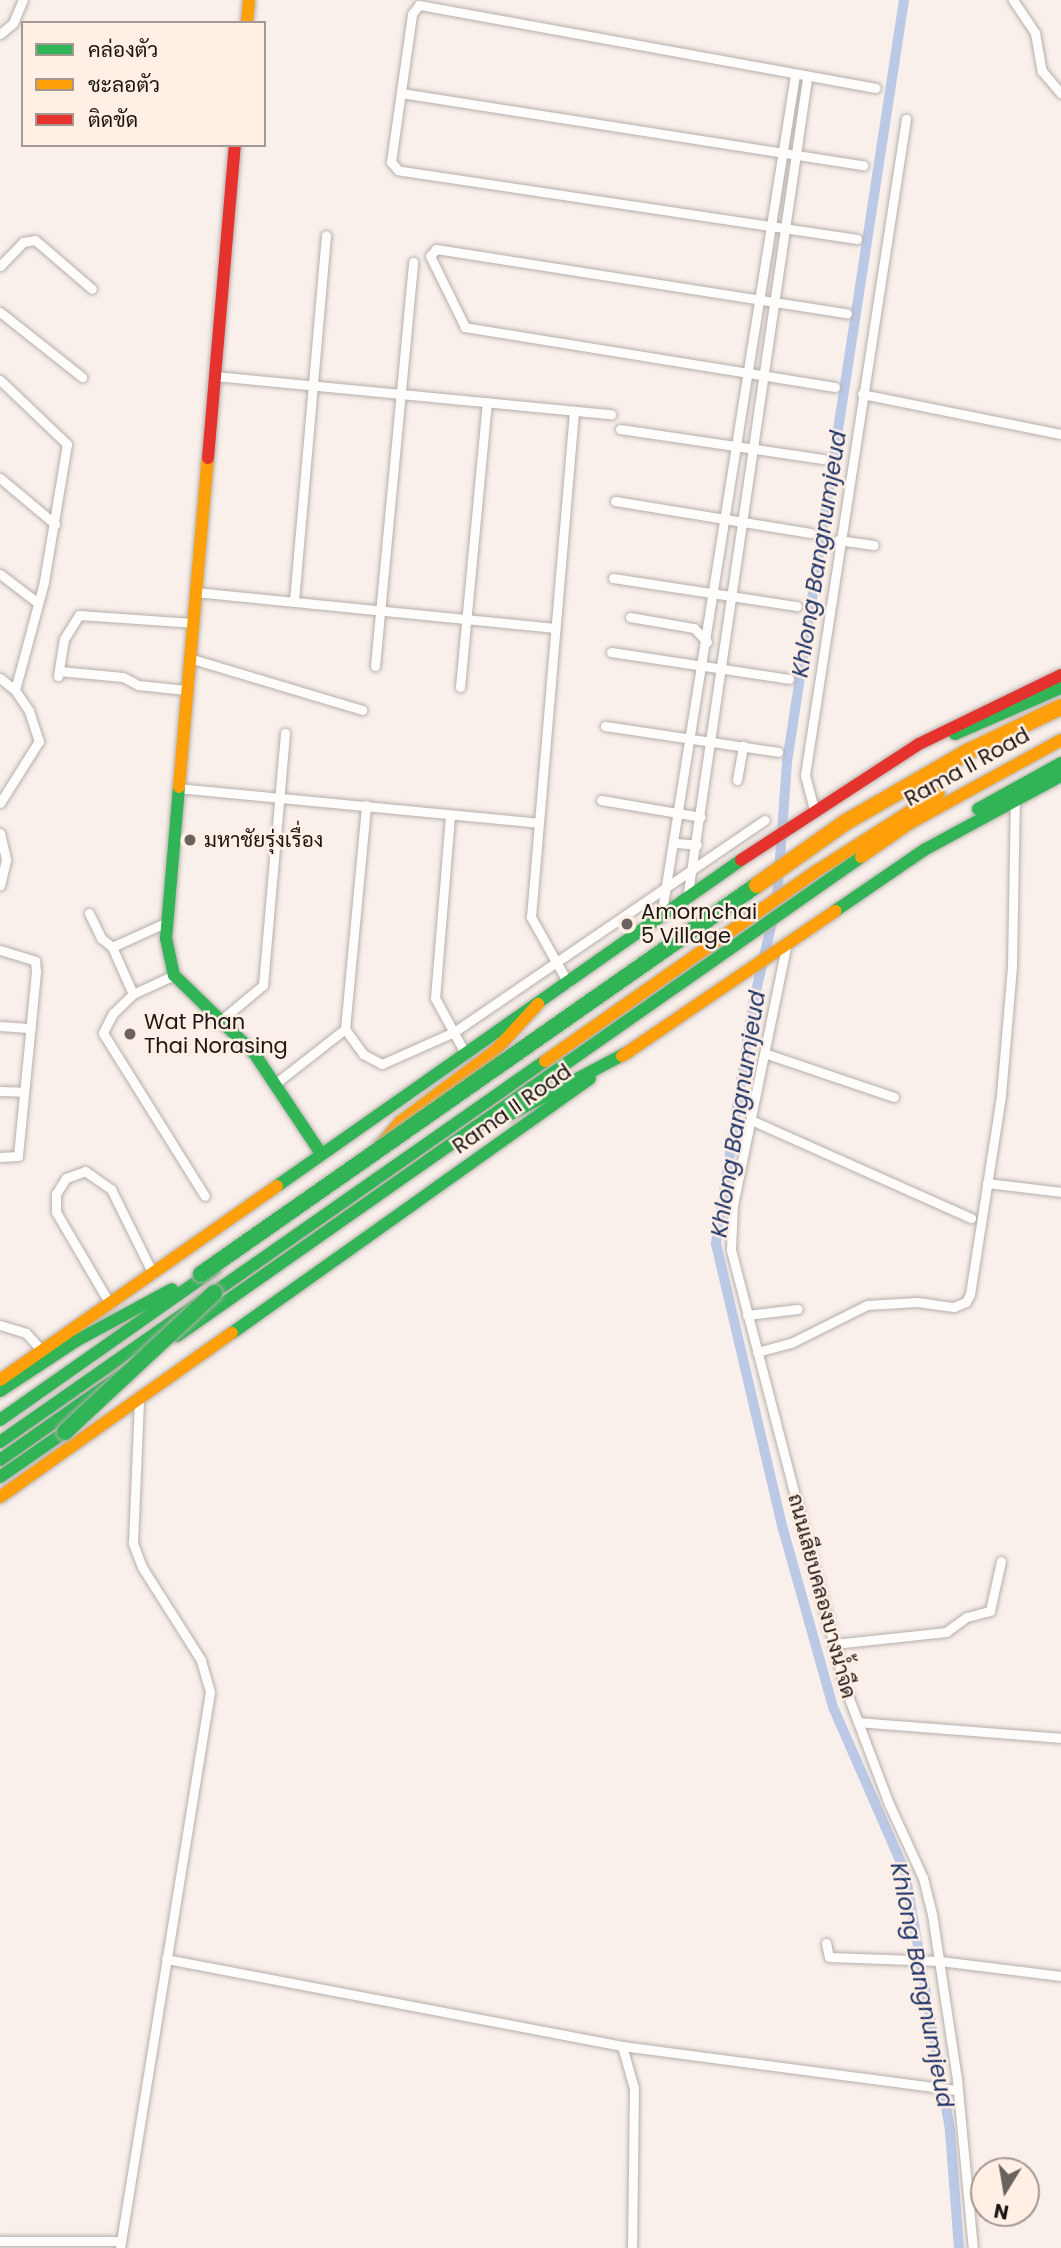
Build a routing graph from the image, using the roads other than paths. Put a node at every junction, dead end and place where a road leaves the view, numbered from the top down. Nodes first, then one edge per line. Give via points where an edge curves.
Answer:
1 (23, 0) edge
2 (249, 0) edge
3 (1013, 0) edge
4 (247, 21) edge
5 (0, 34) edge
6 (795, 75) junction
7 (807, 78) junction
8 (876, 88) dead end
9 (401, 93) junction
10 (1061, 94) edge
11 (906, 119) dead end
12 (235, 147) edge
13 (783, 153) junction
14 (796, 154) junction
15 (863, 165) dead end
16 (771, 226) junction
17 (786, 228) junction
18 (326, 235) dead end
19 (857, 239) dead end
20 (413, 262) dead end
21 (0, 266) edge
22 (92, 289) dead end
23 (760, 299) junction
24 (775, 301) junction
25 (0, 312) edge
26 (847, 313) dead end
27 (749, 374) junction
28 (214, 376) junction
29 (764, 376) junction
30 (82, 377) dead end
31 (0, 380) edge
32 (314, 385) junction
33 (835, 387) dead end
34 (400, 393) junction
35 (862, 394) junction
36 (487, 402) junction
37 (574, 411) junction
38 (611, 414) dead end
39 (620, 429) dead end
40 (1061, 435) edge
41 (737, 447) junction
42 (754, 449) junction
43 (823, 459) dead end
44 (0, 478) edge
45 (615, 501) dead end
46 (726, 520) junction
47 (743, 522) junction
48 (55, 524) junction
49 (810, 533) dead end
50 (838, 540) junction
51 (874, 544) dead end
52 (0, 574) edge
53 (613, 578) dead end
54 (195, 592) junction
55 (714, 594) junction
56 (732, 597) junction
57 (294, 601) junction
58 (38, 603) junction
59 (797, 606) dead end
60 (379, 609) junction
61 (468, 617) junction
62 (630, 617) dead end
63 (192, 623) junction
64 (555, 628) junction
65 (707, 642) junction
66 (611, 652) dead end
67 (189, 658) junction
68 (375, 666) dead end
69 (703, 666) junction
70 (722, 669) junction
71 (1061, 675) edge
72 (0, 678) edge
73 (789, 679) dead end
74 (460, 687) dead end
75 (1061, 688) edge
76 (15, 690) junction
77 (186, 690) junction
78 (1061, 706) edge
79 (362, 710) dead end
80 (605, 726) dead end
81 (1061, 731) edge
82 (285, 733) dead end
83 (692, 740) junction
84 (1061, 740) edge
85 (711, 743) junction
86 (743, 746) junction
87 (778, 752) dead end
88 (1061, 763) edge
89 (881, 766) junction
90 (1061, 776) edge
91 (737, 780) dead end
92 (177, 788) junction
93 (279, 797) junction
94 (1015, 797) junction
95 (601, 800) dead end
96 (0, 803) edge
97 (366, 805) junction
98 (807, 813) junction
99 (680, 815) junction
100 (450, 816) junction
101 (701, 817) junction
102 (765, 820) dead end
103 (538, 823) junction
104 (0, 832) edge
105 (676, 843) junction
106 (696, 845) junction
107 (924, 849) junction
108 (692, 870) junction
109 (0, 885) edge
110 (669, 885) junction
111 (687, 899) junction
112 (89, 913) dead end
113 (660, 919) junction
114 (165, 923) junction
115 (783, 944) junction
116 (112, 947) junction
117 (0, 950) edge
118 (558, 965) junction
119 (174, 975) junction
120 (568, 983) junction
121 (134, 994) junction
122 (538, 1004) junction
123 (220, 1021) junction
124 (0, 1026) edge
125 (31, 1028) junction
126 (345, 1029) junction
127 (454, 1032) junction
128 (628, 1052) junction
129 (465, 1054) junction
130 (766, 1054) junction
131 (276, 1083) junction
132 (0, 1091) edge
133 (23, 1092) junction
134 (894, 1097) dead end
135 (751, 1120) junction
136 (320, 1152) junction
137 (377, 1156) junction
138 (0, 1157) edge
139 (403, 1177) junction
140 (988, 1182) junction
141 (1061, 1192) edge
142 (205, 1196) dead end
143 (971, 1218) dead end
144 (201, 1273) junction
145 (153, 1274) junction
146 (214, 1293) junction
147 (110, 1304) junction
148 (798, 1309) dead end
149 (747, 1315) junction
150 (0, 1325) edge
151 (42, 1351) junction
152 (757, 1352) junction
153 (0, 1380) edge
154 (0, 1391) edge
155 (139, 1400) junction
156 (0, 1417) edge
157 (0, 1442) edge
158 (0, 1460) edge
159 (0, 1477) edge
160 (0, 1497) edge
161 (1001, 1561) dead end
162 (834, 1644) junction
163 (858, 1723) junction
164 (1061, 1738) edge
165 (825, 1943) dead end
166 (166, 1959) junction
167 (936, 1961) junction
168 (1061, 1976) edge
169 (622, 2046) junction
170 (956, 2090) junction
171 (0, 2241) edge
172 (120, 2245) edge
173 (632, 2248) edge
174 (973, 2248) edge

1 - 5 street via 13,23
2 - 4 main road
3 - 10 street via 1035,33 1042,71
6 - 7 street
6 - 9 street via 425,4 413,10
6 - 13 street
7 - 8 street
7 - 14 street
9 - 13 street
9 - 16 street via 391,162 395,169
11 - 35 street
12 - 28 main road
13 - 14 street
13 - 16 street
14 - 15 street
14 - 17 street
16 - 17 street
16 - 23 street
17 - 19 street
17 - 24 street
18 - 32 street
20 - 34 street
21 - 22 street via 23,242 35,240
23 - 24 street
23 - 27 street
23 - 27 street via 436,249 430,256 465,327
24 - 26 street
24 - 29 street
25 - 30 street
27 - 29 street
27 - 41 street
28 - 32 street
28 - 54 main road
29 - 33 street
29 - 42 street
31 - 48 street via 65,438
32 - 34 street
32 - 57 street
34 - 36 street
34 - 60 street
35 - 40 street
35 - 50 street
36 - 37 street
36 - 61 street
37 - 38 street
37 - 64 street
39 - 41 street
41 - 42 street
41 - 46 street
42 - 43 street
42 - 47 street
44 - 48 street
45 - 46 street
46 - 47 street
46 - 55 street
47 - 49 street
47 - 56 street
48 - 58 street
50 - 51 street
50 - 98 street via 804,775
52 - 58 street
53 - 55 street
54 - 57 street
54 - 63 main road
55 - 56 street
55 - 65 street
56 - 59 street
56 - 70 street
57 - 60 street
58 - 76 street
60 - 61 street
60 - 68 street
61 - 64 street
61 - 74 street
62 - 65 street via 694,628
63 - 67 main road
63 - 77 street via 79,615 64,639 59,674 123,677 138,685
64 - 103 street
65 - 69 street
66 - 69 street
67 - 77 main road
67 - 79 street
69 - 70 street
69 - 83 street
70 - 73 street
70 - 85 street
71 - 89 main road, Rama II Road
72 - 76 street
75 - 89 main road
76 - 96 street via 29,711 39,741
77 - 92 main road
78 - 137 main road, Rama II Road, bridge via 873,809
78 - 144 main road, bridge via 948,762 846,822
80 - 83 street
81 - 146 main road via 954,784 861,840
82 - 93 street
83 - 85 street
83 - 99 street
84 - 139 main road, Rama II Road via 910,823
85 - 86 street
85 - 101 street
86 - 87 street
86 - 91 street
88 - 107 main road via 997,797
89 - 98 main road, Rama II Road
90 - 94 main road, Rama II Road
92 - 93 street
92 - 114 main road
93 - 97 street
93 - 123 street via 263,985
94 - 107 main road, Rama II Road
94 - 140 street via 1012,966
95 - 99 street
97 - 100 street
97 - 126 street
98 - 111 main road, Rama II Road
99 - 101 street
99 - 105 street
100 - 103 street
100 - 127 street via 435,998
101 - 106 street
102 - 108 street
103 - 118 street via 531,917
104 - 109 street via 6,860
105 - 106 street
105 - 110 street
106 - 108 street
107 - 115 main road, Rama II Road
108 - 110 street
108 - 111 street
110 - 113 street
110 - 118 street
111 - 113 main road, Rama II Road
112 - 116 street via 101,938
113 - 120 main road, Rama II Road
114 - 116 street
114 - 119 main road
115 - 128 main road, Rama II Road
115 - 130 street, ถนนเลียบคลองบางน้ำจืด
116 - 121 street
117 - 125 street via 35,961
118 - 120 street
118 - 127 street
119 - 121 street
119 - 123 main road
120 - 122 main road, Rama II Road
121 - 142 street via 113,1013 104,1028 105,1038
122 - 129 main road, Rama II Road
122 - 137 main road via 495,1051 400,1122
123 - 131 main road
124 - 125 street
125 - 133 street
126 - 127 street via 363,1054 382,1064
126 - 131 street
127 - 129 street
128 - 139 main road
128 - 155 main road, Rama II Road
129 - 136 main road, Rama II Road
130 - 134 street
130 - 135 street, ถนนเลียบคลองบางน้ำจืด
131 - 136 main road
132 - 133 street
133 - 138 street via 18,1156
135 - 143 street
135 - 149 street, ถนนเลียบคลองบางน้ำจืด via 730,1238
136 - 145 main road, Rama II Road
137 - 156 main road, Rama II Road
139 - 158 main road, Rama II Road
140 - 141 street
140 - 152 street via 974,1282 961,1306 867,1305 790,1343
144 - 154 main road via 76,1342
144 - 156 main road
145 - 147 main road, Rama II Road
145 - 147 street via 111,1189 85,1171 66,1178 56,1194 56,1212
146 - 157 main road, bridge
146 - 159 main road, bridge via 111,1393
147 - 151 main road, Rama II Road
148 - 149 street
149 - 152 street, ถนนเลียบคลองบางน้ำจืด
150 - 151 street via 26,1333
151 - 153 main road, Rama II Road
152 - 162 street, ถนนเลียบคลองบางน้ำจืด
155 - 160 main road, Rama II Road
155 - 166 street via 133,1543 142,1567 210,1680
161 - 162 street via 992,1611 967,1618 946,1632
162 - 163 street, ถนนเลียบคลองบางน้ำจืด
163 - 164 street
163 - 167 street, ถนนเลียบคลองบางน้ำจืด via 923,1878
165 - 167 street via 829,1957
166 - 169 street
166 - 172 street
167 - 168 street
167 - 170 street, ถนนเลียบคลองบางน้ำจืด
169 - 170 street
169 - 173 street via 630,2066 635,2112
170 - 174 street, ถนนเลียบคลองบางน้ำจืด
171 - 172 street

